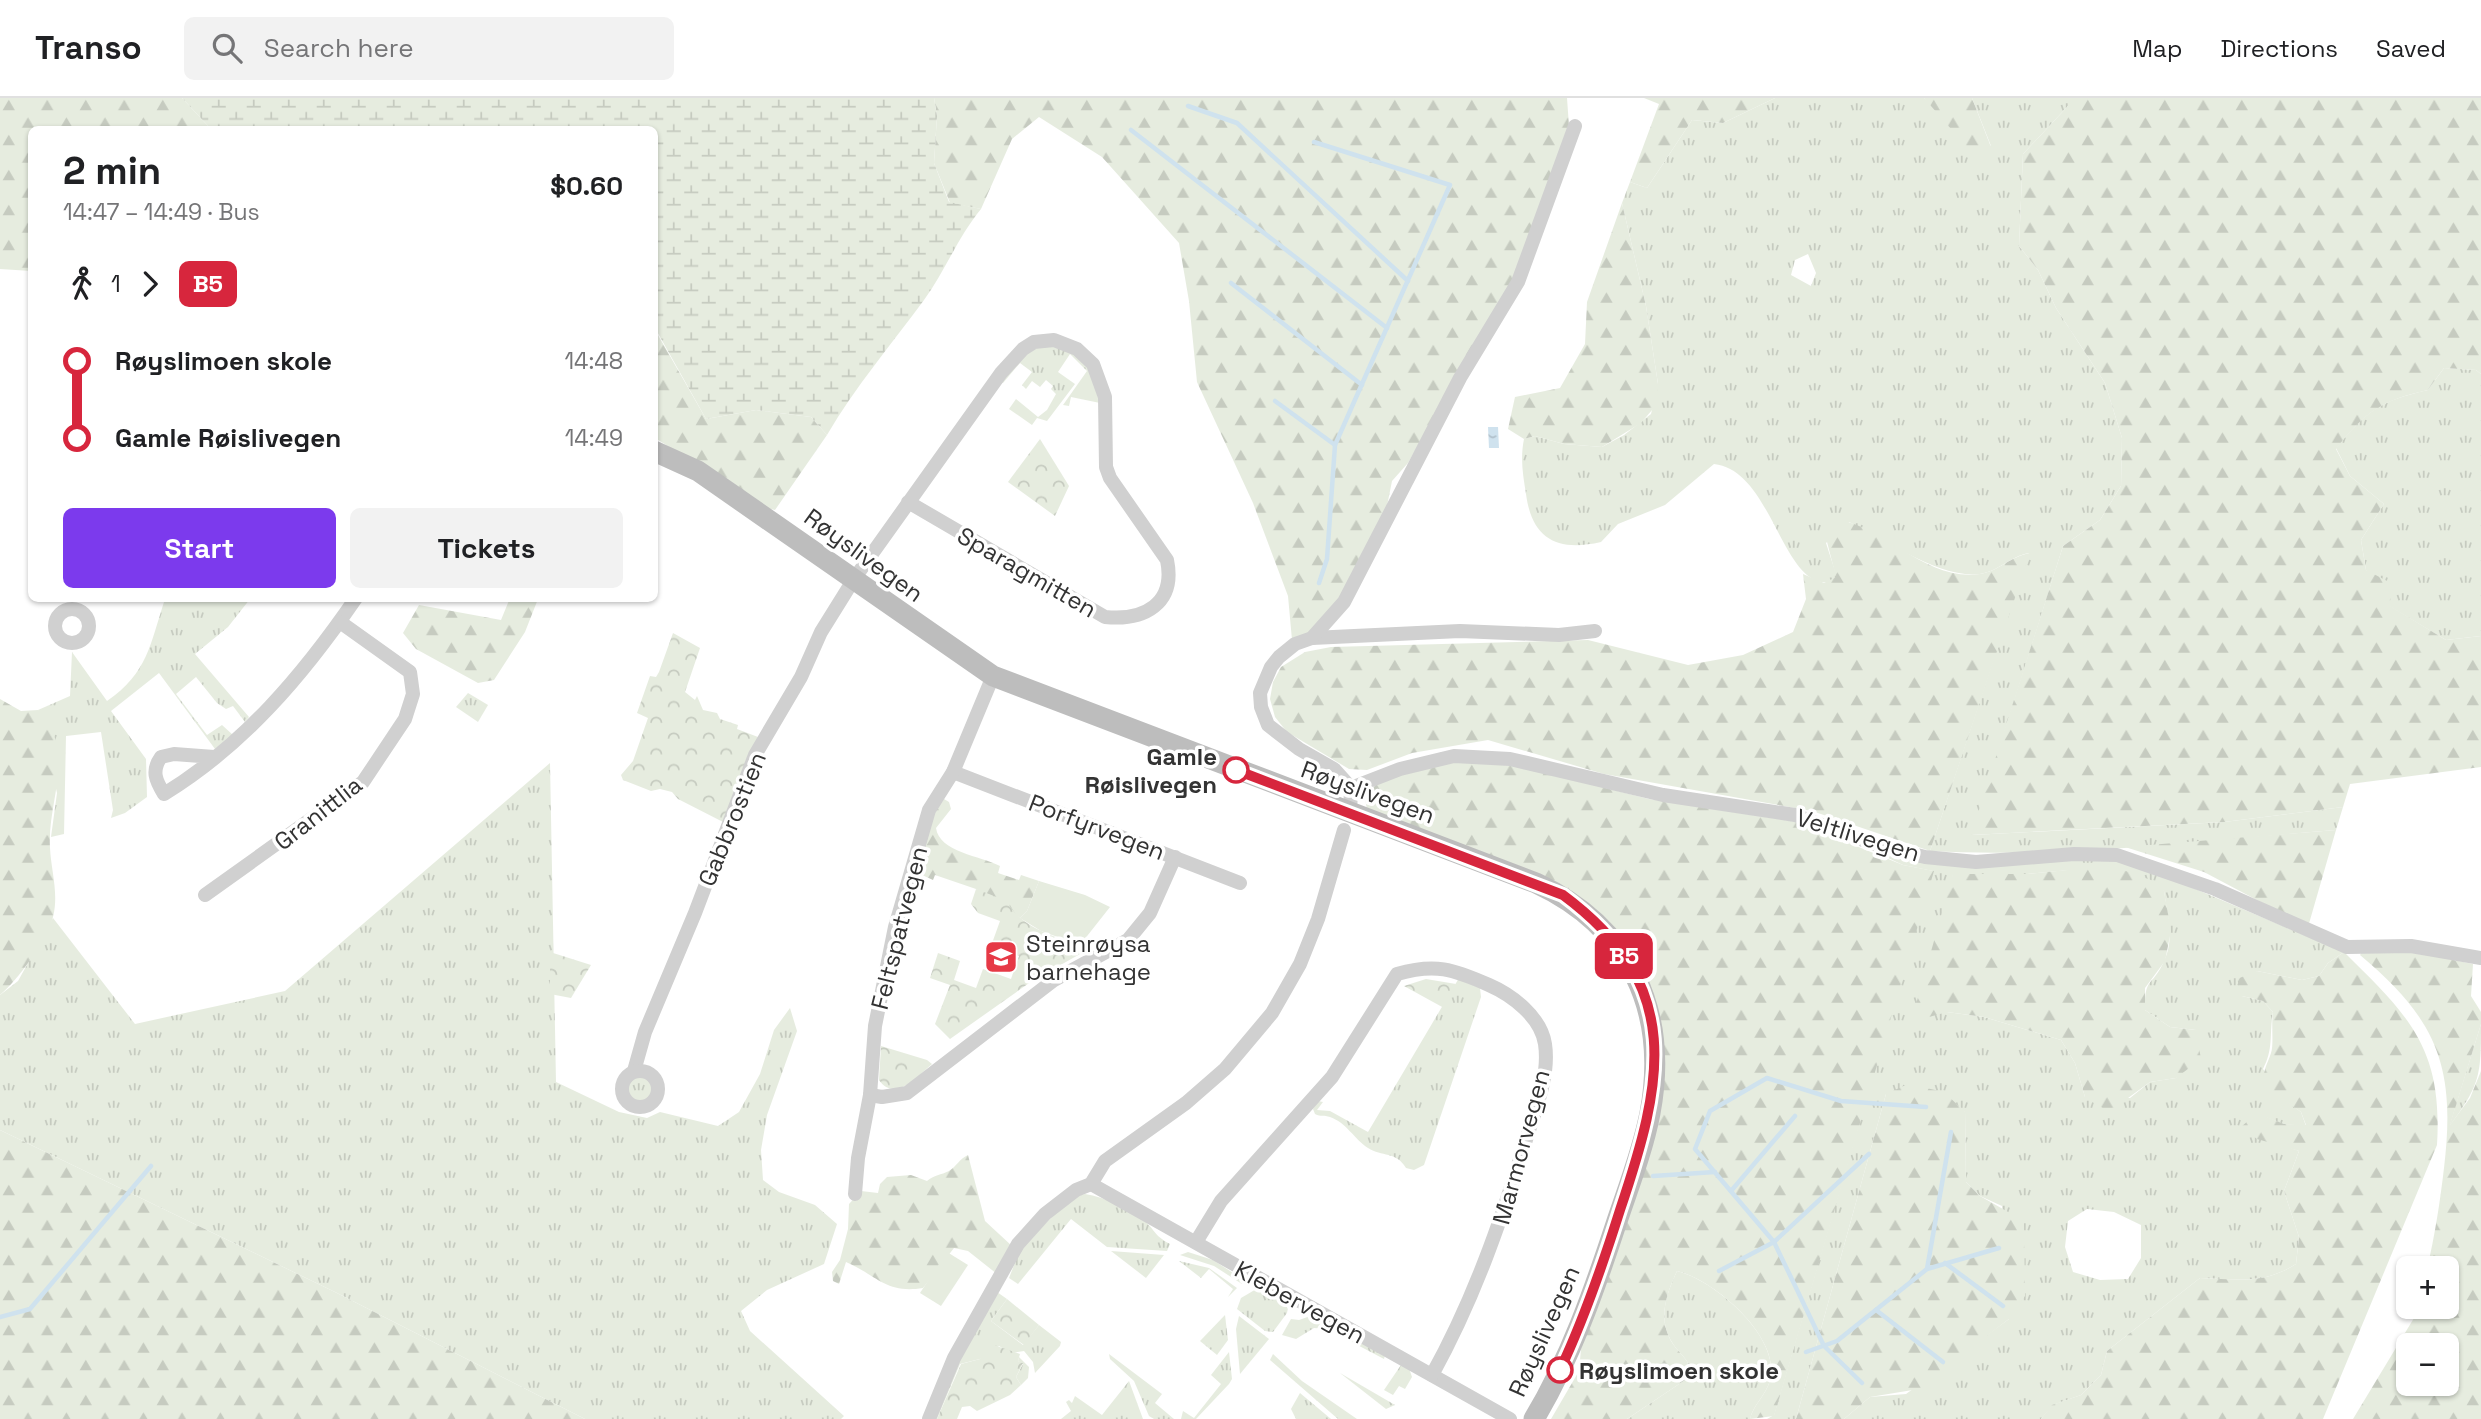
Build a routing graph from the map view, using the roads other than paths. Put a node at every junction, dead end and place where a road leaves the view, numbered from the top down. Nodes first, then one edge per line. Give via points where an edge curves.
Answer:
1 (1575, 126) dead end
2 (658, 453) edge
3 (908, 502) junction
4 (854, 579) junction
5 (353, 602) edge
6 (340, 622) junction
7 (1595, 631) dead end
8 (1312, 638) junction
9 (993, 676) junction
10 (214, 757) dead end
11 (953, 772) junction
12 (1352, 788) junction
13 (1347, 822) junction
14 (1175, 857) junction
15 (1240, 883) dead end
16 (205, 895) dead end
17 (2481, 958) edge
18 (635, 1072) dead end
19 (870, 1095) junction
20 (1091, 1184) junction
21 (855, 1194) dead end
22 (1196, 1242) junction
23 (1432, 1376) junction
24 (929, 1419) edge
25 (1510, 1419) edge
26 (1534, 1419) edge

1 - 8 street via 1518,282 1460,378 1344,602
2 - 4 street, Røyslivegen via 698,471
3 - 3 street, Sparagmitten via 1105,617 1135,617 1150,610 1166,591 1167,560 1106,467 1101,381 1085,355 1066,343 1045,339 1018,355
3 - 4 street, Sparagmitten
4 - 9 street, Røyslivegen
4 - 18 street, Gabbrostien via 755,755 645,1032
5 - 6 street
6 - 10 street via 277,702
6 - 16 street, Granittlia via 410,672 413,694 405,719 363,782
7 - 8 street via 1577,635 1460,631
8 - 12 street via 1296,644 1271,667 1260,693 1261,707 1268,725 1281,737 1334,769
9 - 11 street, Feltspatvegen
9 - 13 street, Røyslivegen
11 - 14 street, Porfyrvegen
11 - 19 street, Feltspatvegen via 929,810 895,927 875,1026
12 - 13 street
12 - 17 street, Veltlivegen via 1400,769 1454,756 1510,759 1663,795 1795,815 1925,857 1976,862 2098,852 2118,855 2215,889 2347,947 2411,946
13 - 20 street via 1318,919 1300,964 1272,1013 1225,1069 1105,1161
13 - 26 street, Røyslivegen via 1563,895 1611,936 1644,993 1655,1043 1650,1114 1605,1257 1566,1358
14 - 15 street, Porfyrvegen
14 - 19 street via 1150,913 1128,940 1054,980 907,1093
19 - 21 street, Feltspatvegen
20 - 22 street, Klebervegen
20 - 24 street via 1045,1214 1018,1244 954,1358
22 - 23 street, Klebervegen
22 - 23 street, Marmorvegen via 1221,1201 1332,1077 1397,974 1423,966 1447,968 1510,995 1532,1017 1545,1043 1542,1082 1482,1275
23 - 25 street, Klebervegen

